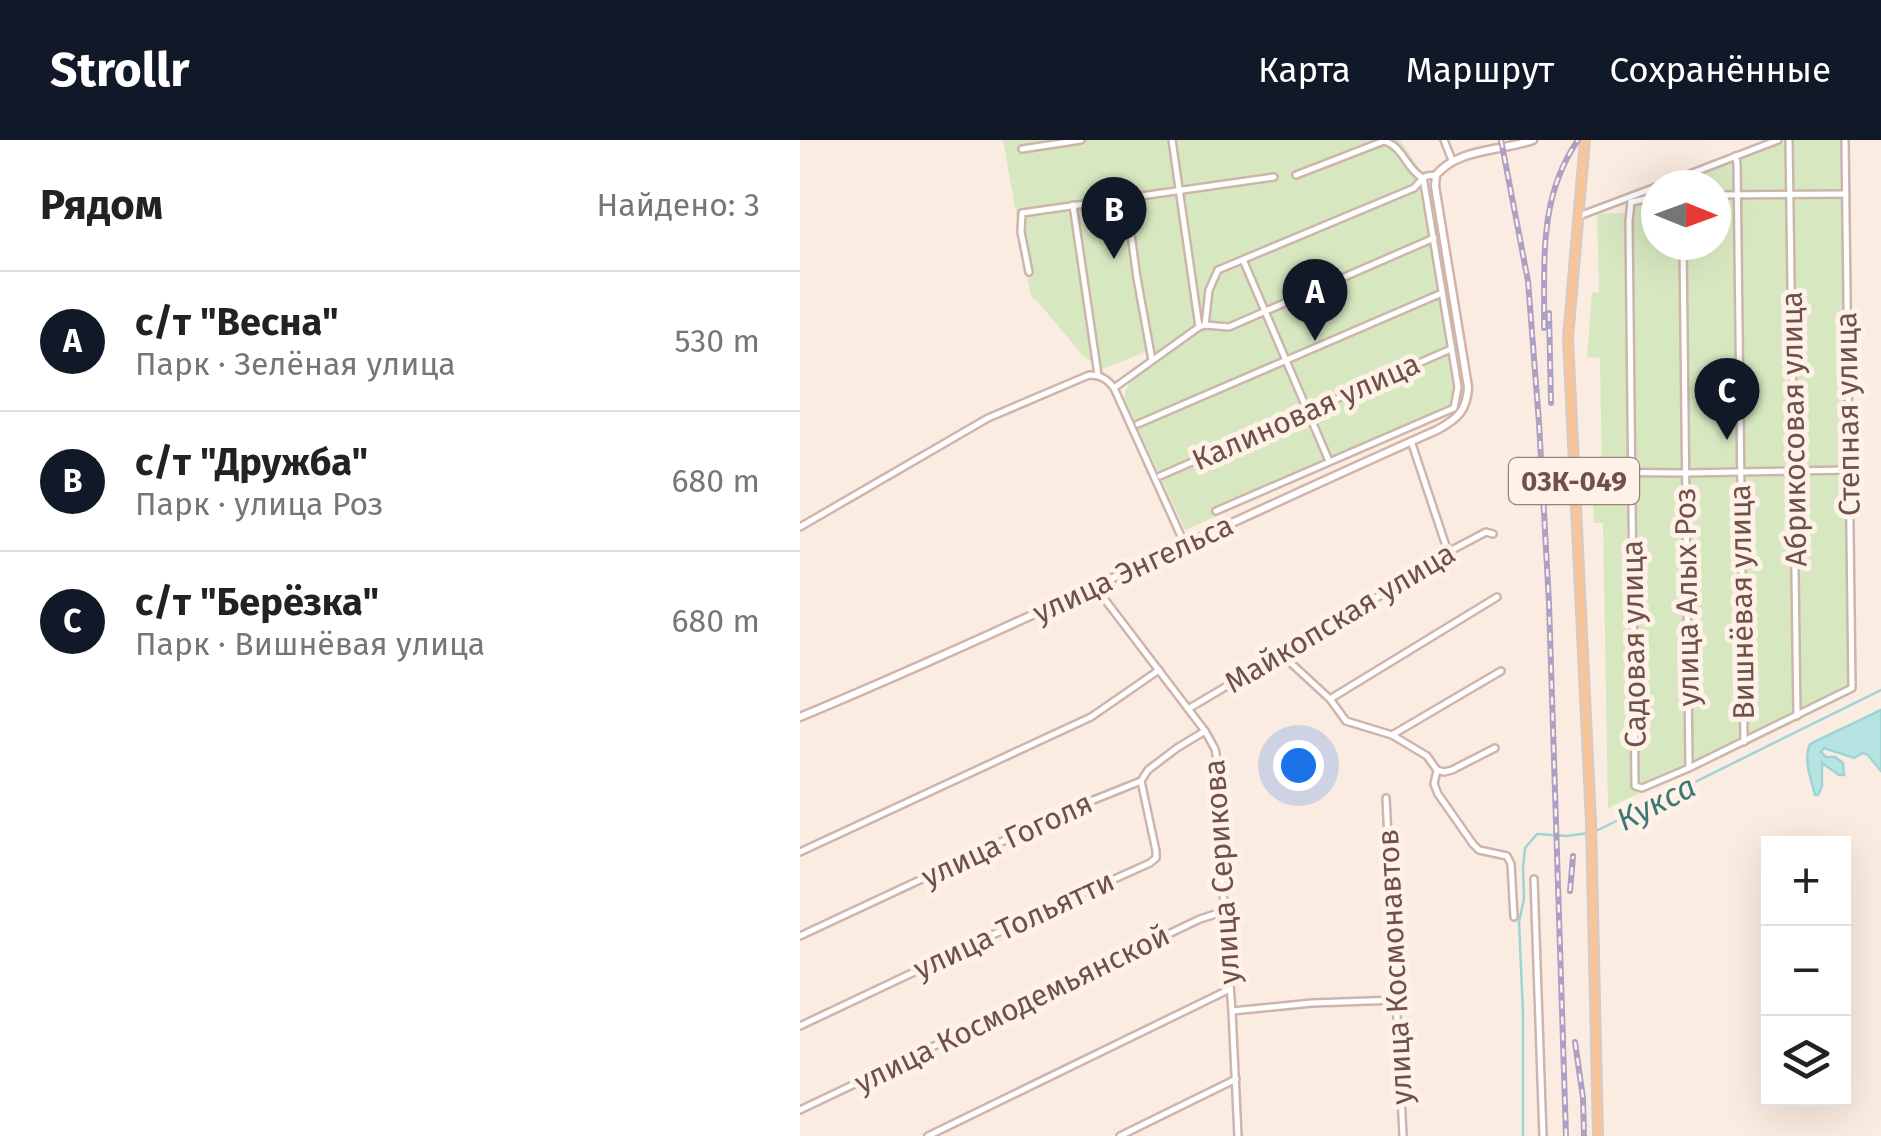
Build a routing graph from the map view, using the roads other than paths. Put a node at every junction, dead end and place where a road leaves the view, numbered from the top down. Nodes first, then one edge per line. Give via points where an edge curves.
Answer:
1 (1081, 140) edge
2 (1172, 140) edge
3 (1444, 140) edge
4 (1533, 140) edge
5 (1584, 140) edge
6 (1778, 140) edge
7 (1845, 140) edge
8 (1790, 141) edge
9 (1022, 148) dead end
10 (1736, 159) junction
11 (1452, 160) junction
12 (1704, 170) edge
13 (1436, 175) junction
14 (1296, 176) dead end
15 (1274, 177) dead end
16 (1424, 178) junction
17 (1179, 190) junction
18 (1641, 194) edge
19 (1731, 194) edge
20 (1737, 194) junction
21 (1791, 194) junction
22 (1846, 194) junction
23 (1126, 198) junction
24 (1641, 199) edge
25 (1630, 200) junction
26 (1073, 205) junction
27 (1579, 216) junction
28 (1434, 238) junction
29 (1243, 260) junction
30 (1683, 260) edge
31 (1029, 272) dead end
32 (1442, 293) junction
33 (1264, 312) junction
34 (1202, 326) junction
35 (1452, 348) junction
36 (1286, 359) junction
37 (1152, 360) junction
38 (1098, 375) junction
39 (1114, 388) junction
40 (1308, 411) junction
41 (1138, 424) dead end
42 (1410, 441) junction
43 (1330, 461) junction
44 (1849, 470) junction
45 (1574, 472) junction
46 (1740, 472) junction
47 (1794, 472) junction
48 (1686, 473) junction
49 (1632, 474) junction
50 (1160, 476) dead end
51 (1216, 511) dead end
52 (800, 527) edge
53 (1492, 534) dead end
54 (1185, 545) junction
55 (1448, 552) junction
56 (1098, 586) junction
57 (1497, 597) dead end
58 (1280, 652) junction
59 (1158, 670) junction
60 (1502, 671) dead end
61 (1330, 699) junction
62 (1188, 709) junction
63 (1797, 716) junction
64 (800, 717) edge
65 (1205, 732) junction
66 (1392, 736) junction
67 (1744, 742) junction
68 (1495, 748) dead end
69 (1689, 768) junction
70 (1437, 770) junction
71 (1140, 780) junction
72 (1386, 798) dead end
73 (800, 852) edge
74 (1534, 879) dead end
75 (1224, 911) junction
76 (1514, 918) dead end
77 (800, 936) edge
78 (1230, 988) junction
79 (1397, 1000) junction
80 (1232, 1011) junction
81 (800, 1026) edge
82 (1236, 1079) junction
83 (800, 1110) edge
84 (928, 1136) edge
85 (1120, 1136) edge
86 (1238, 1136) edge
87 (1402, 1136) edge
88 (1543, 1136) edge
89 (1598, 1136) edge

1 - 9 street
2 - 17 street
3 - 11 street
4 - 11 street
5 - 27 main road, 03К-049
6 - 10 street
7 - 22 street, Степная улица
8 - 21 street, Абрикосовая улица
10 - 12 street
10 - 20 street, Вишнёвая улица
11 - 13 street
13 - 16 street
13 - 42 street, улица Энгельса via 1468,400 1450,423
14 - 16 street via 1390,142
15 - 17 street
16 - 28 street
16 - 29 street
17 - 23 street
17 - 34 street
18 - 25 street
19 - 20 street
20 - 21 street
20 - 46 street, Вишнёвая улица
21 - 22 street
21 - 47 street, Абрикосовая улица
22 - 44 street, Степная улица
23 - 26 street
23 - 37 street
24 - 25 street
25 - 27 street
25 - 49 street, Садовая улица
26 - 31 street via 1020,216
26 - 38 street
27 - 45 main road, 03К-049 via 1568,338
28 - 32 street
28 - 33 street
29 - 33 street
29 - 34 street via 1218,270
30 - 48 street, улица Алых Роз
32 - 35 street
32 - 36 street
33 - 34 street via 1229,326
33 - 36 street
34 - 37 street
35 - 40 street, Калиновая улица
35 - 43 street via 1454,408
36 - 40 street
36 - 41 street
37 - 39 street
38 - 39 street
38 - 52 street via 988,418
39 - 54 street
40 - 43 street
40 - 50 street, Калиновая улица
42 - 54 street, улица Энгельса
42 - 55 street
43 - 51 street
44 - 47 street
44 - 63 street, Степная улица via 1852,688
45 - 49 street
45 - 89 main road, 03К-049
46 - 47 street
46 - 48 street
46 - 67 street, Вишнёвая улица
47 - 63 street, Абрикосовая улица
48 - 49 street
48 - 69 street, улица Алых Роз
49 - 69 street, Садовая улица via 1636,786
53 - 55 street, Майкопская улица
54 - 56 street, улица Энгельса
55 - 58 street, Майкопская улица
56 - 59 street, улица Серикова
56 - 64 street, улица Энгельса
57 - 61 street
58 - 61 street
58 - 62 street, Майкопская улица
59 - 62 street, улица Серикова
59 - 73 street via 1091,717
60 - 66 street
61 - 66 street via 1346,721
62 - 65 street, улица Серикова
63 - 67 street
65 - 71 street, улица Гоголя
65 - 75 street, улица Серикова via 1218,765
66 - 70 street via 1427,756
67 - 69 street
68 - 70 street via 1452,770
70 - 76 street via 1438,794 1473,844 1507,856
71 - 77 street, улица Гоголя
71 - 81 street, улица Тольятти via 1156,851 1150,863
72 - 79 street, улица Космонавтов
74 - 88 street
75 - 78 street, улица Серикова
75 - 83 street, улица Космодемьянской
78 - 80 street, улица Серикова
78 - 84 street
79 - 80 street
79 - 87 street, улица Космонавтов
80 - 82 street, улица Серикова
82 - 85 street
82 - 86 street, улица Серикова

